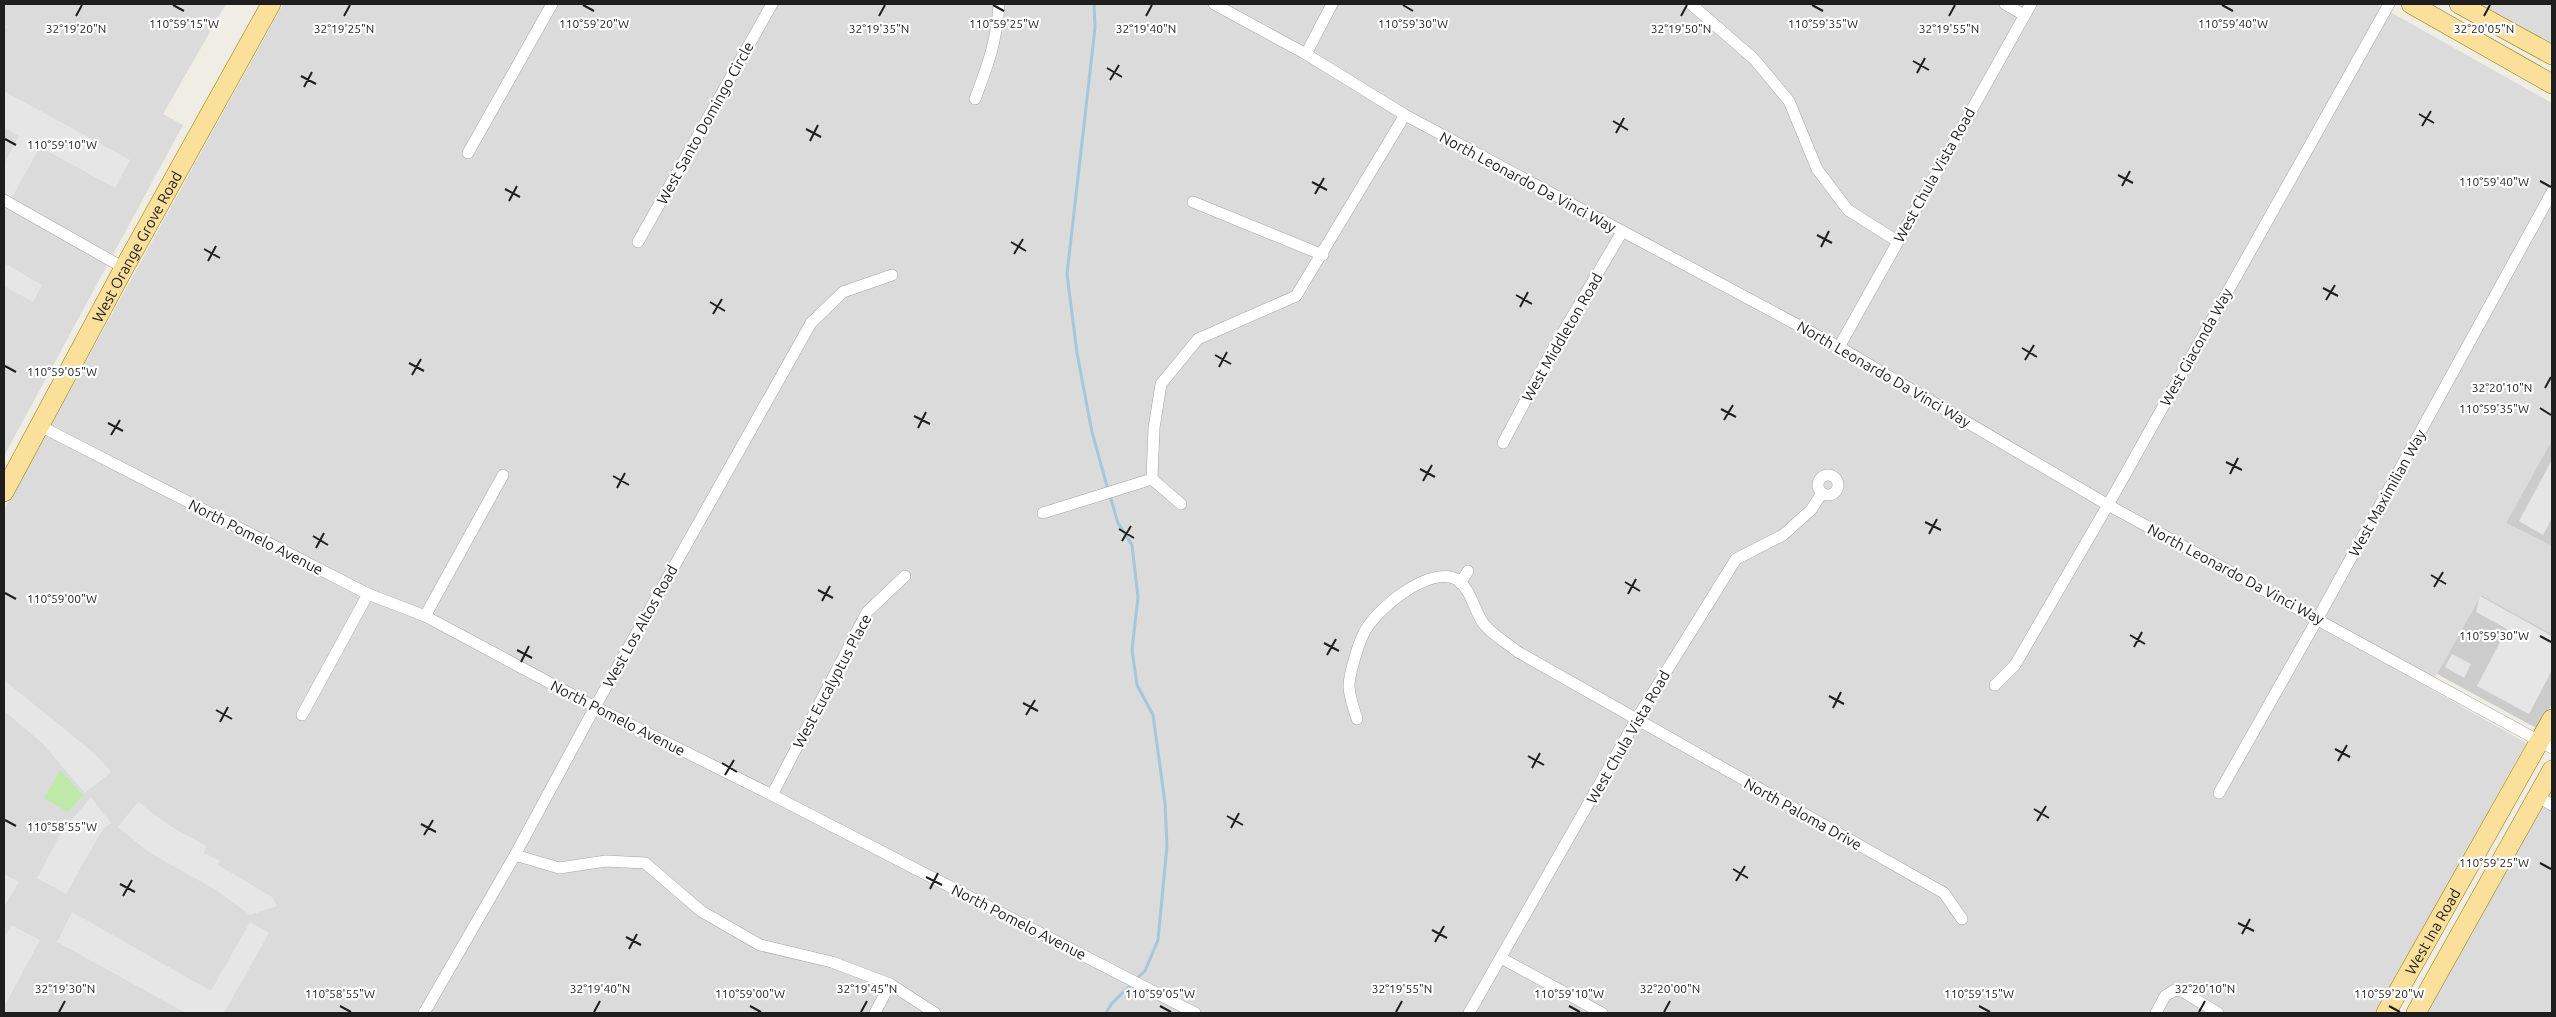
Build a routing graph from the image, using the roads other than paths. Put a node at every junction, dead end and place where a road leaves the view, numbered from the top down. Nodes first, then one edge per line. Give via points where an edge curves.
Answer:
1 (271, 4) edge
2 (552, 4) edge
3 (772, 4) edge
4 (999, 4) edge
5 (1214, 4) edge
6 (1332, 4) edge
7 (2005, 4) edge
8 (2030, 4) edge
9 (2389, 4) edge
10 (2411, 4) edge
11 (2459, 4) edge
12 (1692, 5) edge
13 (2024, 14) junction
14 (1306, 54) junction
15 (2552, 55) edge
16 (2552, 84) edge
17 (975, 99) dead end
18 (1405, 115) junction
19 (468, 153) dead end
20 (2552, 192) edge
21 (4, 200) edge
22 (1193, 202) dead end
23 (1622, 232) junction
24 (1897, 241) junction
25 (638, 242) dead end
26 (1323, 254) junction
27 (124, 268) junction
28 (892, 275) dead end
29 (1839, 346) junction
30 (40, 426) junction
31 (1503, 443) dead end
32 (503, 475) dead end
33 (1152, 479) junction
34 (4, 492) edge
35 (1822, 493) dead end
36 (1181, 504) dead end
37 (2108, 505) junction
38 (1043, 513) dead end
39 (1468, 571) dead end
40 (905, 576) dead end
41 (1460, 583) junction
42 (368, 594) junction
43 (425, 616) junction
44 (2318, 618) junction
45 (1995, 684) dead end
46 (595, 707) junction
47 (302, 715) dead end
48 (1356, 719) dead end
49 (2552, 719) edge
50 (1636, 720) junction
51 (2546, 745) edge
52 (2552, 770) edge
53 (2219, 793) dead end
54 (772, 795) junction
55 (2545, 801) edge
56 (515, 855) junction
57 (1962, 919) dead end
58 (1500, 958) junction
59 (890, 984) junction
60 (424, 1013) edge
61 (875, 1013) edge
62 (935, 1013) edge
63 (1195, 1013) edge
64 (1469, 1013) edge
65 (1602, 1013) edge
66 (2156, 1013) edge
67 (2218, 1013) edge
68 (2386, 1013) edge
69 (2416, 1013) edge

1 - 27 main road, West Orange Grove Road
2 - 19 street
3 - 25 street, West Santo Domingo Circle
4 - 17 street via 992,56
5 - 14 street, North Leonardo Da Vinci Way
6 - 14 street
7 - 13 street
8 - 13 street, West Chula Vista Road
9 - 37 street, West Giaconda Way
10 - 16 main road
11 - 15 main road
12 - 24 street via 1754,59 1789,101 1817,168 1848,210
13 - 24 street, West Chula Vista Road
14 - 18 street, North Leonardo Da Vinci Way
18 - 23 street, North Leonardo Da Vinci Way
18 - 26 street
20 - 44 street, West Maximilian Way
21 - 27 street
22 - 26 street
23 - 29 street, North Leonardo Da Vinci Way
23 - 31 street, West Middleton Road via 1553,349
24 - 29 street, West Chula Vista Road
26 - 33 street via 1296,296 1198,339 1161,384 1154,428
27 - 30 main road, West Orange Grove Road
28 - 46 street, West Los Altos Road via 843,292 811,322
29 - 37 street, North Leonardo Da Vinci Way
30 - 34 main road, West Orange Grove Road
30 - 42 street, North Pomelo Avenue
32 - 43 street
33 - 36 street
33 - 38 street
35 - 50 street, West Chula Vista Road via 1811,510 1783,535 1736,559
37 - 44 street, North Leonardo Da Vinci Way
37 - 45 street, West Giaconda Way via 2014,665
39 - 41 street
40 - 54 street, West Eucalyptus Place via 867,612
41 - 48 street via 1445,576 1430,579 1384,606 1363,634 1349,686
41 - 50 street, North Paloma Drive via 1483,623 1518,652
42 - 43 street, North Pomelo Avenue
42 - 47 street
43 - 46 street, North Pomelo Avenue
44 - 51 street, North Leonardo Da Vinci Way
44 - 53 street, West Maximilian Way
46 - 54 street, North Pomelo Avenue
46 - 56 street, West Los Altos Road
49 - 51 main road, West Ina Road
50 - 57 street, North Paloma Drive via 1944,894
50 - 58 street, West Chula Vista Road
51 - 68 main road, West Ina Road
52 - 55 main road, West Ina Road
54 - 63 street, North Pomelo Avenue
55 - 69 main road, West Ina Road
56 - 59 street via 559,868 606,861 645,863 701,911 760,946 832,962
56 - 60 street, West Los Altos Road
58 - 64 street, West Chula Vista Road
58 - 65 street
59 - 61 street
59 - 62 street
66 - 67 street via 2165,996 2175,990

